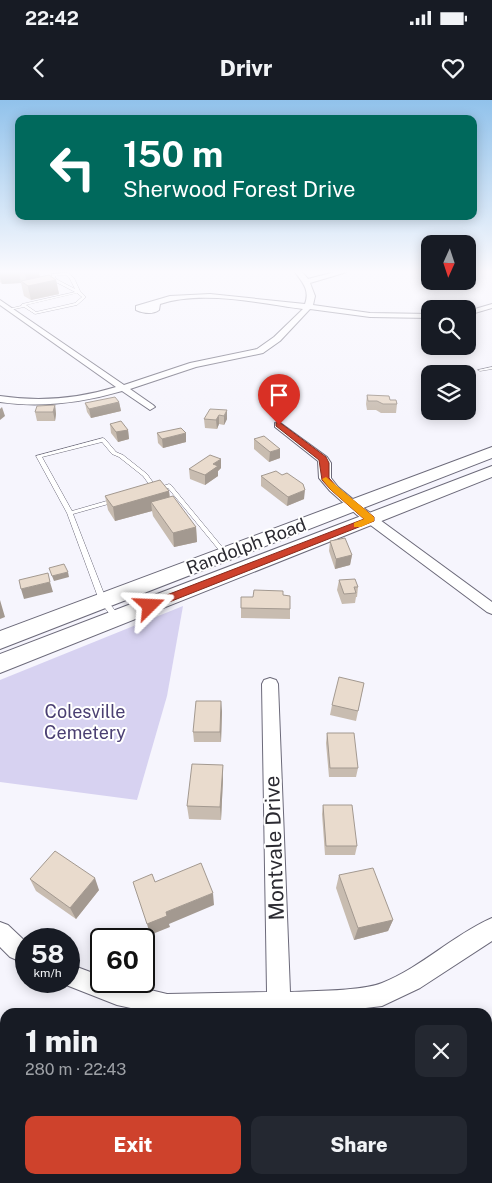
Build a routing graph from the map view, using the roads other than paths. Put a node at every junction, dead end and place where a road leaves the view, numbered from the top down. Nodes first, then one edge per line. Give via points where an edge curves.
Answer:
1 (29, 323) edge
2 (295, 323) edge
3 (492, 368) edge
4 (480, 370) dead end
5 (122, 387) junction
6 (0, 399) edge
7 (150, 407) dead end
8 (279, 425) dead end
9 (492, 452) edge
10 (492, 471) edge
11 (156, 490) junction
12 (147, 492) edge
13 (128, 498) edge
14 (354, 506) junction
15 (70, 513) junction
16 (371, 519) junction
17 (225, 554) junction
18 (104, 600) junction
19 (492, 609) edge
20 (117, 618) junction
21 (0, 640) edge
22 (0, 664) edge
23 (270, 684) dead end
24 (492, 929) edge
25 (0, 934) edge
26 (15, 945) edge
27 (80, 979) edge
28 (279, 1008) edge

1 - 5 street
2 - 5 street via 270,346 259,351 192,365
3 - 4 lane
5 - 6 street via 57,402
5 - 7 street
8 - 14 street via 323,459 325,478
9 - 14 main road, Randolph Road
10 - 16 main road, Randolph Road
11 - 12 lane
11 - 15 lane via 145,475 114,454 104,440 39,456
11 - 17 lane via 169,486
13 - 15 lane
14 - 16 street
14 - 17 main road, Randolph Road
15 - 18 lane
16 - 19 street
16 - 20 main road, Randolph Road
17 - 18 main road, Randolph Road
18 - 20 lane
18 - 21 main road, Randolph Road
20 - 22 main road, Randolph Road
23 - 28 street, Montvale Drive
24 - 28 street via 412,980 382,995
25 - 26 street
27 - 28 street via 117,994 167,1005

